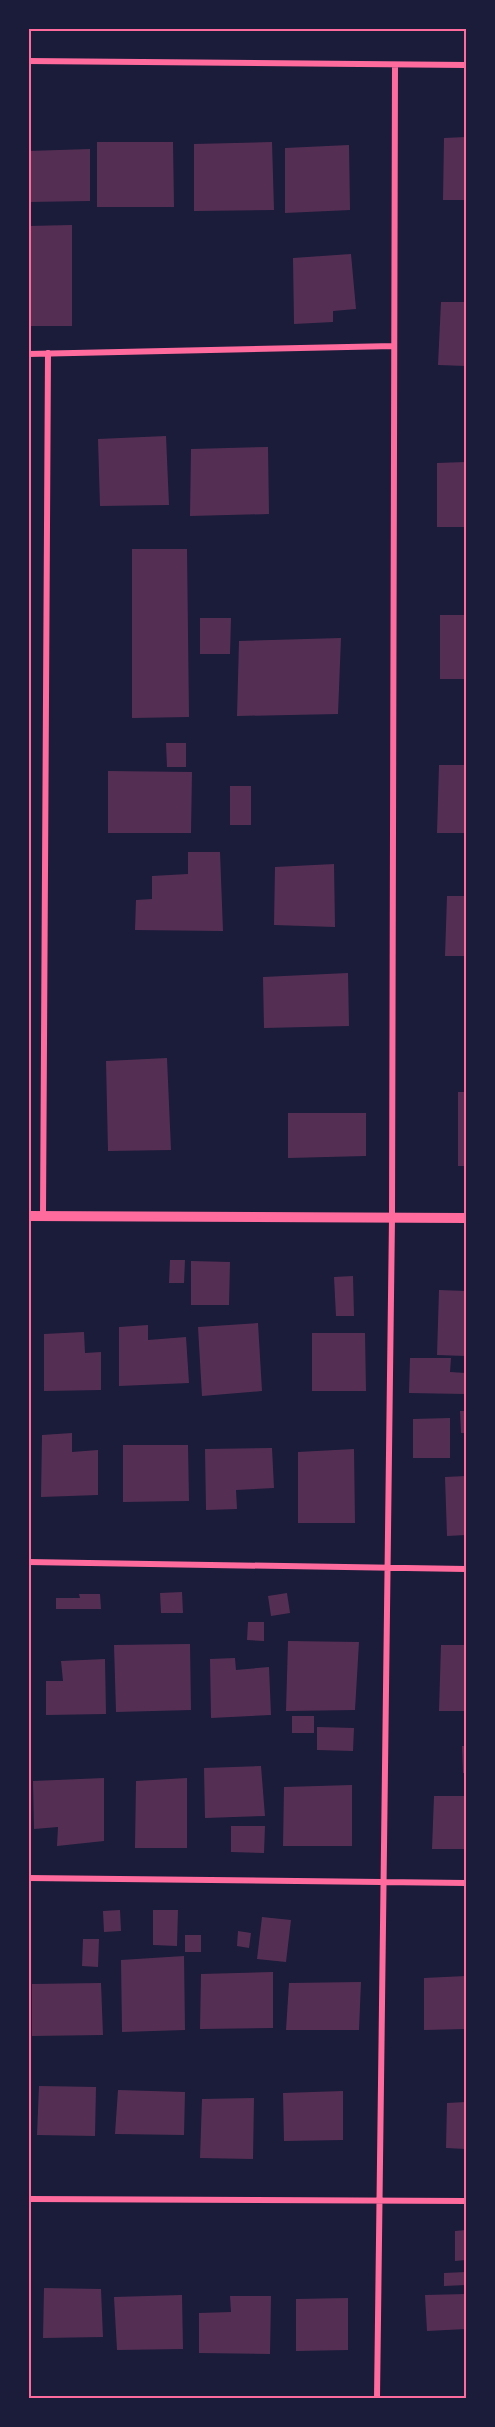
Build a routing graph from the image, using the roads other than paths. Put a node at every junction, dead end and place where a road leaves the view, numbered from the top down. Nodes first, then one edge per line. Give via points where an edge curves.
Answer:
1 (28, 61) edge
2 (395, 65) junction
3 (466, 65) edge
4 (394, 346) junction
5 (48, 353) junction
6 (28, 354) edge
7 (28, 1216) edge
8 (43, 1216) junction
9 (392, 1218) junction
10 (466, 1218) edge
11 (28, 1562) edge
12 (387, 1568) junction
13 (466, 1569) edge
14 (28, 1878) edge
15 (383, 1882) junction
16 (466, 1883) edge
17 (28, 2199) edge
18 (379, 2200) junction
19 (466, 2201) edge
20 (377, 2398) edge

1 - 2 street
2 - 3 street
2 - 4 street
4 - 5 street
4 - 9 street
5 - 6 street
5 - 8 street
7 - 8 street
8 - 9 street
9 - 10 street
9 - 12 street
11 - 12 street
12 - 13 street
12 - 15 street
14 - 15 street
15 - 16 street
15 - 18 street
17 - 18 street
18 - 19 street
18 - 20 street

